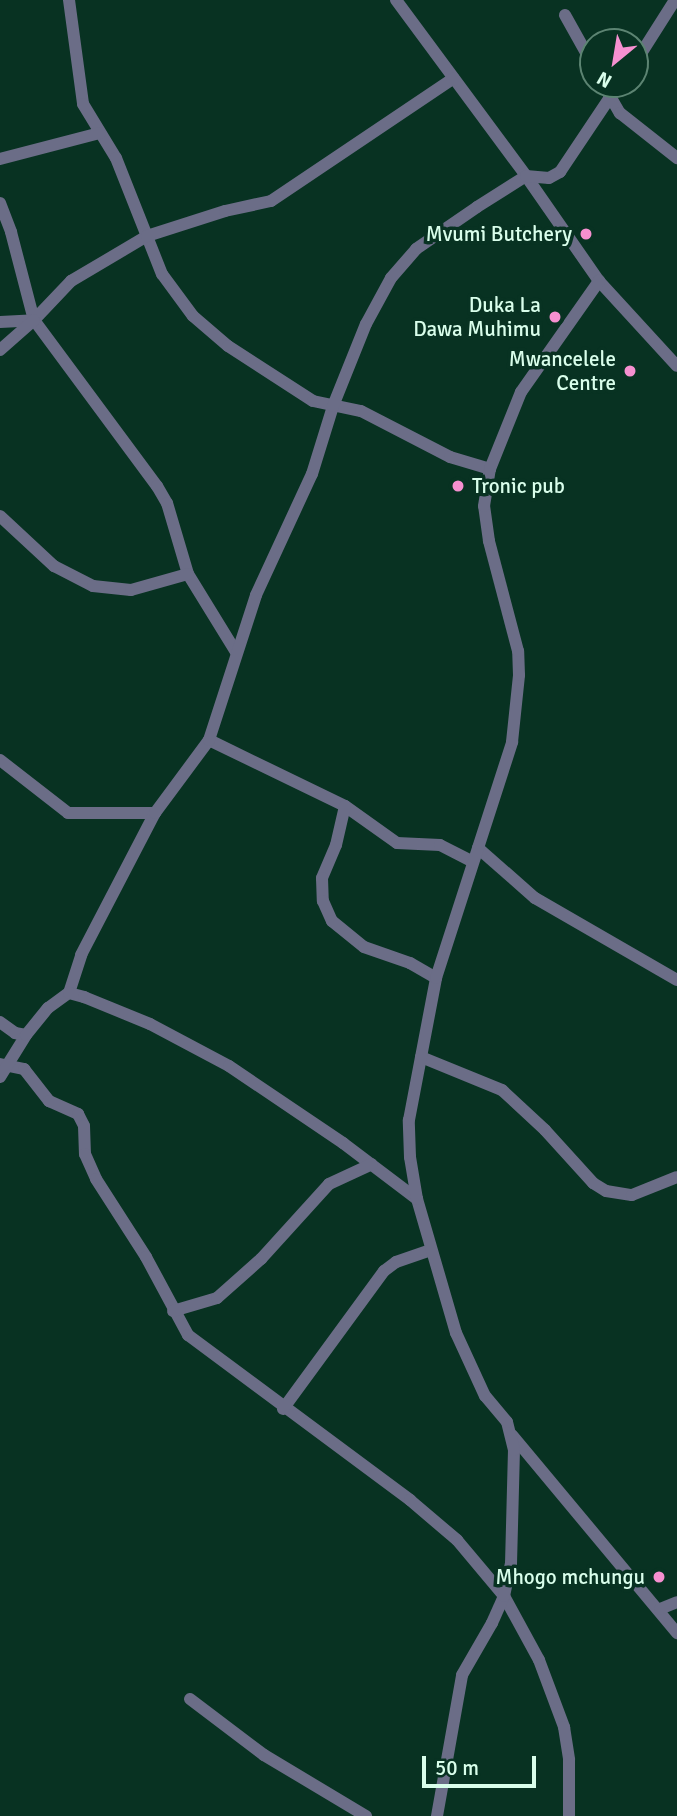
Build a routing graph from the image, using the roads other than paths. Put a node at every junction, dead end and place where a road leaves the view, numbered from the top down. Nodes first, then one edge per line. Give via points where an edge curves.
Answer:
1 (69, 0) edge
2 (396, 0) edge
3 (675, 0) edge
4 (565, 15) dead end
5 (579, 40) edge
6 (649, 41) edge
7 (454, 78) junction
8 (609, 98) edge
9 (611, 98) edge
10 (100, 133) junction
11 (677, 158) edge
12 (0, 159) edge
13 (526, 176) junction
14 (0, 203) edge
15 (147, 236) junction
16 (598, 281) junction
17 (34, 320) junction
18 (0, 322) edge
19 (0, 350) edge
20 (677, 366) edge
21 (333, 406) junction
22 (490, 469) junction
23 (0, 516) edge
24 (188, 574) junction
25 (236, 652) junction
26 (209, 740) junction
27 (0, 760) edge
28 (345, 806) junction
29 (155, 813) junction
30 (478, 848) junction
31 (472, 861) junction
32 (436, 978) junction
33 (677, 980) edge
34 (69, 993) junction
35 (0, 1022) edge
36 (26, 1035) junction
37 (421, 1057) junction
38 (4, 1064) edge
39 (0, 1077) edge
40 (372, 1164) junction
41 (677, 1177) edge
42 (416, 1199) junction
43 (430, 1250) junction
44 (173, 1311) junction
45 (284, 1409) junction
46 (512, 1434) junction
47 (504, 1596) junction
48 (677, 1602) edge
49 (660, 1609) junction
50 (677, 1633) edge
51 (190, 1699) dead end
52 (366, 1816) edge
53 (437, 1816) edge
54 (569, 1816) edge

1 - 10 street via 81,94
2 - 7 street
3 - 6 street
4 - 5 street
7 - 13 street
7 - 15 street via 271,201
8 - 13 street via 560,172 549,178
9 - 11 street via 620,113
10 - 12 street
10 - 15 street via 116,158
13 - 16 street
13 - 21 street via 402,263 366,324
14 - 17 street
15 - 17 street via 71,281
15 - 21 street via 170,289 208,331 313,401
16 - 20 street
16 - 22 street via 522,392
17 - 18 street
17 - 19 street
17 - 24 street via 157,486 167,503
21 - 22 street via 367,413 450,457
21 - 25 street via 312,474 256,595
22 - 30 street via 485,518 518,651 519,676 508,758
23 - 24 street via 54,566 93,586 131,590
24 - 25 street
25 - 26 street
26 - 28 street
26 - 29 street
27 - 29 street via 68,813
28 - 31 street via 397,843 440,845
28 - 32 street via 322,878 323,901 332,921 365,947
29 - 34 street via 81,955
30 - 31 street
30 - 33 street via 534,898
31 - 32 street
32 - 37 street
34 - 36 street
34 - 40 street via 124,1011 229,1066
35 - 36 street
36 - 38 street
37 - 41 street via 502,1090 606,1191 632,1195
37 - 42 street via 408,1120
38 - 39 street
38 - 44 street via 24,1069 49,1101 78,1114 84,1126 85,1154 96,1179 146,1257
40 - 42 street
40 - 44 street via 330,1184 261,1259 217,1298
42 - 43 street
43 - 45 street via 384,1271
43 - 46 street via 468,1363
44 - 45 street via 188,1335
45 - 47 street via 410,1500 457,1540
46 - 47 street via 511,1564
46 - 49 street
47 - 53 street via 462,1675
47 - 54 street via 556,1701 569,1760
48 - 49 street
49 - 50 street
51 - 52 street via 264,1755

